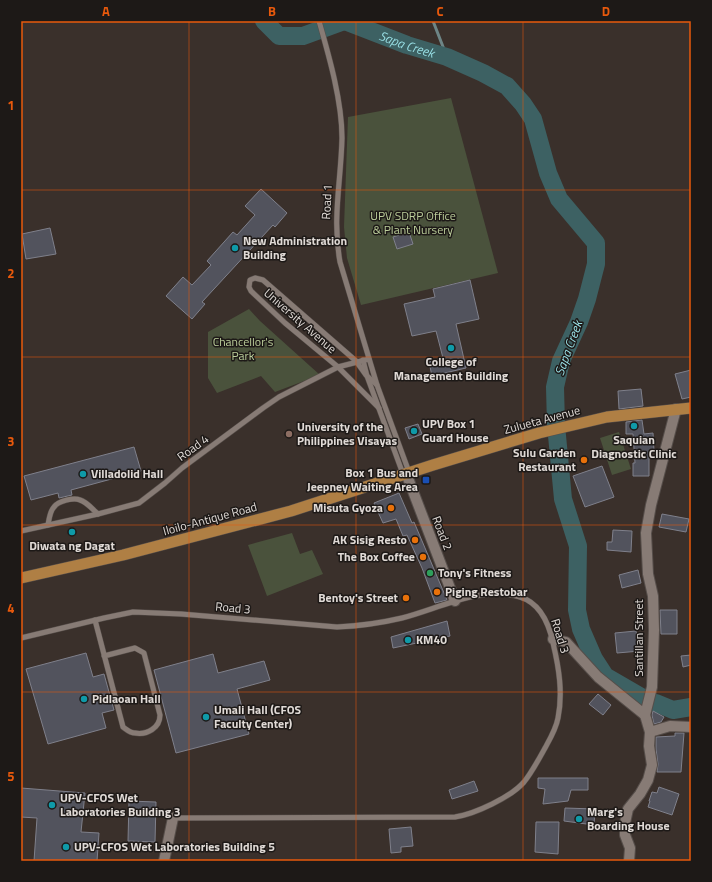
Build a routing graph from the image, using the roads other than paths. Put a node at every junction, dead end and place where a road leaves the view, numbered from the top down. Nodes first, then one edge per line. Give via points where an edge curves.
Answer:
1 (319, 21) edge
2 (369, 358) junction
3 (363, 360) junction
4 (356, 361) junction
5 (338, 367) junction
6 (367, 376) junction
7 (377, 385) junction
8 (379, 408) junction
9 (691, 408) edge
10 (676, 409) junction
11 (406, 473) junction
12 (98, 514) junction
13 (48, 525) junction
14 (21, 531) edge
15 (21, 578) edge
16 (455, 601) junction
17 (95, 620) junction
18 (21, 638) edge
19 (552, 640) junction
20 (104, 656) junction
21 (646, 715) junction
22 (691, 727) edge
23 (650, 732) junction
24 (173, 818) joint
25 (164, 861) edge
26 (629, 861) edge

1 - 2 lane, Road 1 via 340,110 342,137 336,210 337,244
2 - 3 lane, Road 4
2 - 7 lane, Road 1
3 - 4 lane, Road 4
3 - 6 lane
4 - 5 lane, Road 4
4 - 5 lane, University Avenue via 263,280 250,280 251,291
4 - 6 lane, University Avenue
5 - 8 lane, University Avenue
5 - 12 lane, Road 4 via 279,397 139,502
6 - 7 lane, University Avenue
6 - 8 lane
7 - 11 lane, Road 1
8 - 11 lane
9 - 10 main road, Zulueta Avenue
10 - 11 main road, Zulueta Avenue via 607,417 539,433
10 - 21 street, Santillan Street via 646,533 648,574 653,596 654,637 652,687
11 - 15 main road, Iloilo-Antique Road via 291,511 123,555
11 - 16 street, Road 2
12 - 13 lane, Road 4
12 - 13 lane via 86,502 73,499 54,506
13 - 14 lane, Road 4
16 - 17 lane, Road 3 via 403,618 357,626 133,612
16 - 19 lane, Road 3 via 484,595 521,597 538,608
17 - 18 lane, Road 3
17 - 20 lane
19 - 21 street via 566,642 598,677
19 - 24 lane, Road 3 via 557,656 560,686 556,723 542,754 524,782 488,806 455,817
20 - 20 lane via 123,727 135,734 155,728 160,721 160,715 144,653 135,648
21 - 23 street, Santillan Street
22 - 23 street via 670,726
23 - 26 street, Santillan Street via 652,765 648,780 628,809 625,823 625,835 630,848
24 - 25 street

